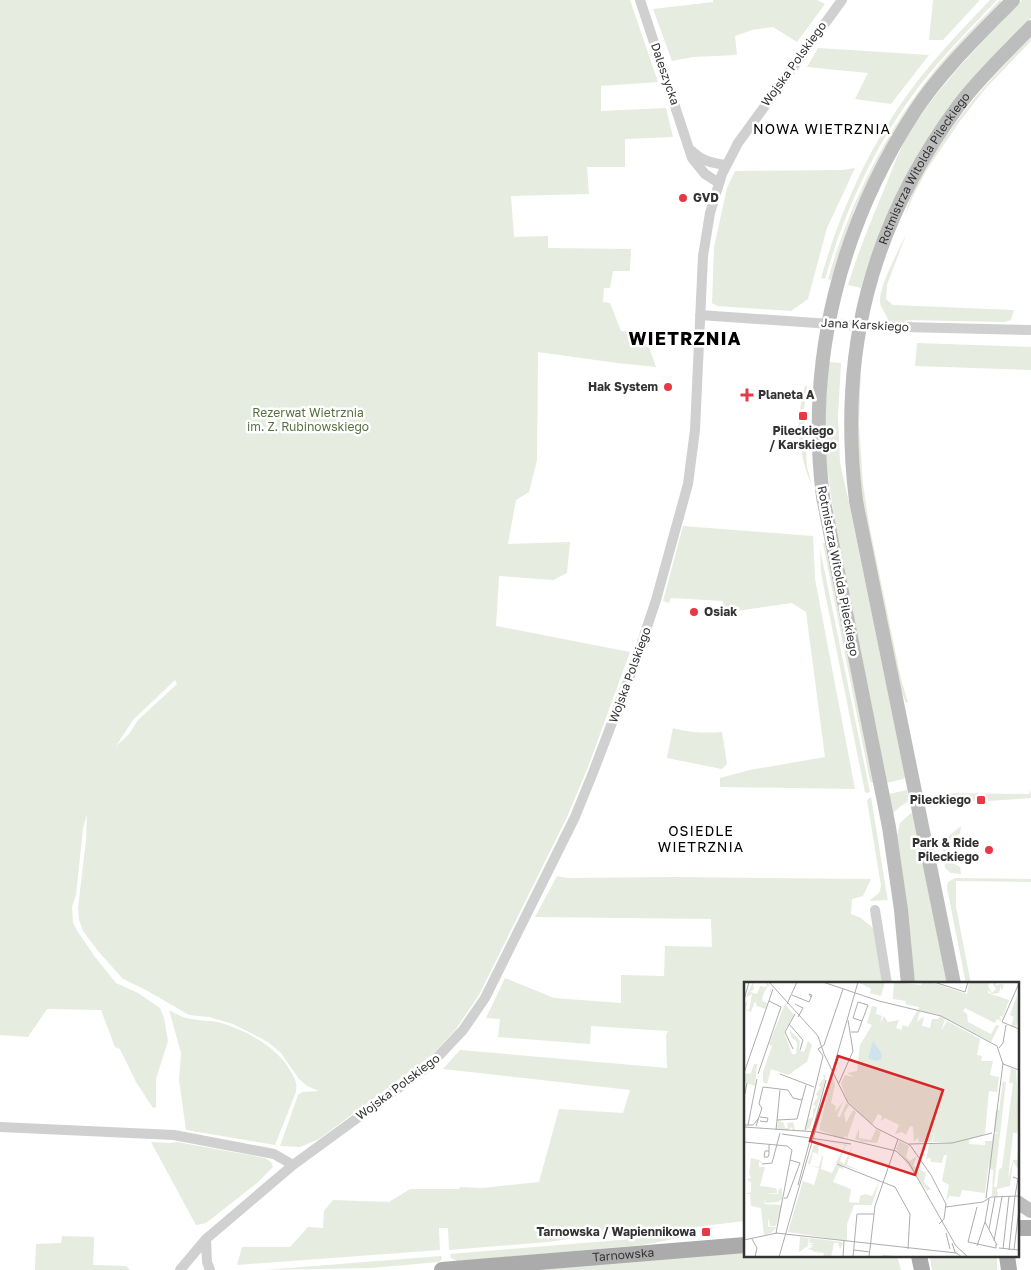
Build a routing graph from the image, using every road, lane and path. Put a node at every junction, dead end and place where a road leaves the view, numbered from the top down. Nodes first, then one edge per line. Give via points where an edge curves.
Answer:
1 (640, 0) edge
2 (842, 0) edge
3 (1013, 0) edge
4 (1031, 27) edge
5 (689, 149) junction
6 (726, 165) junction
7 (719, 184) junction
8 (700, 315) junction
9 (828, 323) junction
10 (860, 326) junction
11 (1031, 330) edge
12 (876, 910) dead end
13 (887, 982) edge
14 (908, 982) edge
15 (954, 982) edge
16 (0, 1127) edge
17 (293, 1165) junction
18 (1018, 1203) edge
19 (1031, 1211) edge
20 (1018, 1228) edge
21 (1031, 1228) edge
22 (206, 1239) junction
23 (744, 1245) edge
24 (180, 1270) edge
25 (210, 1270) edge
26 (442, 1270) edge

1 - 5 street, Daleszycka
2 - 6 street, Wojska Polskiego via 758,114
3 - 9 main road, Rotmistrza Witolda Pileckiego via 948,69 916,110 884,165 850,240
4 - 10 main road, Rotmistrza Witolda Pileckiego via 960,103 920,163 877,258
5 - 6 street via 699,158
5 - 7 street, Daleszycka via 697,166
6 - 7 street, Wojska Polskiego
7 - 8 street, Wojska Polskiego via 704,244
8 - 9 street, Jana Karskiego
8 - 17 street, Wojska Polskiego via 695,430 685,500 640,650 568,831 489,990 463,1030 430,1065
9 - 10 street, Jana Karskiego
9 - 14 main road, Rotmistrza Witolda Pileckiego via 818,414 822,490 889,827
10 - 11 street, Jana Karskiego
10 - 15 main road, Rotmistrza Witolda Pileckiego via 850,418 856,502
12 - 13 street
16 - 17 street via 174,1135 274,1154
17 - 22 street, Wojska Polskiego
18 - 19 main road
20 - 21 main road
22 - 24 street, Wojska Polskiego
22 - 25 street
23 - 26 main road, Tarnowska

